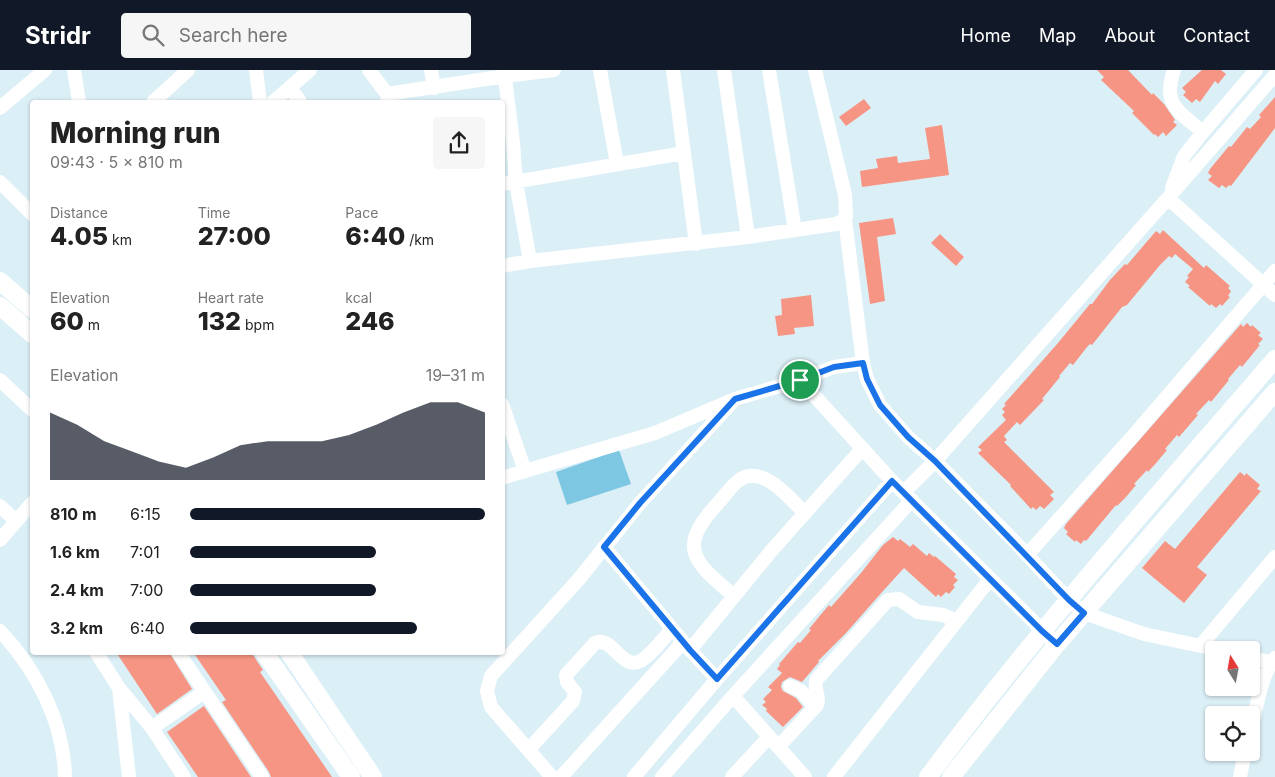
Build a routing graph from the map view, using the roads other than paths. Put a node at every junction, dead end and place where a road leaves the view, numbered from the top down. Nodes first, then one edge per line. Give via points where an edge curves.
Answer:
1 (45, 70) edge
2 (74, 70) edge
3 (188, 70) edge
4 (256, 70) edge
5 (310, 70) edge
6 (369, 70) edge
7 (382, 70) edge
8 (431, 70) edge
9 (554, 70) edge
10 (600, 70) edge
11 (673, 70) edge
12 (724, 70) edge
13 (769, 70) edge
14 (1174, 70) edge
15 (1256, 70) edge
16 (816, 71) edge
17 (504, 73) edge
18 (1275, 75) edge
19 (290, 88) junction
20 (434, 88) junction
21 (387, 98) edge
22 (79, 100) edge
23 (155, 100) edge
24 (260, 100) edge
25 (275, 100) edge
26 (299, 100) edge
27 (0, 108) edge
28 (1203, 132) junction
29 (684, 153) junction
30 (617, 164) junction
31 (0, 182) edge
32 (509, 183) edge
33 (1168, 198) junction
34 (30, 212) edge
35 (845, 219) junction
36 (795, 230) junction
37 (748, 238) junction
38 (696, 244) junction
39 (530, 261) junction
40 (505, 265) edge
41 (1275, 271) edge
42 (0, 281) edge
43 (1264, 284) junction
44 (1275, 295) edge
45 (0, 306) edge
46 (30, 307) edge
47 (30, 332) edge
48 (1275, 359) edge
49 (863, 363) junction
50 (0, 380) edge
51 (800, 380) junction
52 (1275, 392) edge
53 (735, 399) junction
54 (30, 408) edge
55 (505, 413) edge
56 (862, 449) junction
57 (935, 461) junction
58 (525, 471) junction
59 (505, 477) edge
60 (892, 481) junction
61 (908, 496) junction
62 (30, 505) edge
63 (0, 506) edge
64 (805, 513) junction
65 (16, 521) junction
66 (0, 540) edge
67 (604, 547) junction
68 (1027, 555) junction
69 (1275, 557) edge
70 (990, 579) junction
71 (734, 596) junction
72 (1069, 600) junction
73 (1084, 613) junction
74 (957, 621) junction
75 (672, 629) junction
76 (0, 631) edge
77 (1042, 631) junction
78 (1057, 644) junction
79 (1201, 645) junction
80 (686, 646) junction
81 (1205, 646) edge
82 (98, 655) edge
83 (180, 655) edge
84 (266, 655) edge
85 (291, 655) edge
86 (1260, 659) edge
87 (1274, 661) edge
88 (717, 679) junction
89 (790, 686) dead end
90 (119, 688) junction
91 (204, 692) junction
92 (733, 696) junction
93 (1257, 706) edge
94 (815, 707) junction
95 (152, 728) junction
96 (774, 742) junction
97 (529, 749) junction
98 (1243, 761) edge
99 (65, 777) edge
100 (128, 777) edge
101 (184, 777) edge
102 (262, 777) edge
103 (351, 777) edge
104 (373, 777) edge
105 (552, 777) edge
106 (561, 777) edge
107 (634, 777) edge
108 (662, 777) edge
109 (732, 777) edge
110 (804, 777) edge
111 (834, 777) edge
112 (928, 777) edge
113 (951, 777) edge
114 (1240, 777) edge

1 - 27 street
2 - 22 street
3 - 23 street
4 - 24 street
5 - 19 street
6 - 21 street
7 - 21 street
8 - 20 street
9 - 17 street
10 - 30 street
11 - 29 street
12 - 37 street
13 - 36 street
14 - 28 street via 1169,97 1173,105
15 - 28 street
16 - 35 street via 845,195
17 - 20 street
17 - 32 street via 514,142
18 - 33 street
19 - 25 street
19 - 26 street
20 - 21 street
28 - 33 street via 1184,156
29 - 30 street
29 - 38 street
30 - 32 street
31 - 34 street
32 - 39 street
33 - 43 street
33 - 57 street
35 - 36 street via 836,224
35 - 49 street
36 - 37 street
37 - 38 street
38 - 39 street
39 - 40 street
41 - 43 street
42 - 46 main road
43 - 44 street
43 - 68 street
45 - 47 main road
48 - 72 main road
49 - 51 street via 834,367
49 - 57 street via 880,405
50 - 54 street
51 - 53 street
51 - 56 street
52 - 73 main road
53 - 58 street via 656,433
53 - 67 street
55 - 58 street
56 - 60 street
56 - 64 street
57 - 61 street
57 - 68 street
58 - 59 street
60 - 61 street
60 - 88 street
61 - 70 street
61 - 92 street
62 - 65 street
63 - 65 street
64 - 71 street
64 - 71 street via 771,481 749,476 738,480 703,519 694,538 695,555
65 - 66 street
67 - 75 street
67 - 97 street via 496,669 488,683 491,707
68 - 72 street
69 - 79 street
70 - 74 street
70 - 77 street
71 - 80 street
72 - 73 street
72 - 77 main road
73 - 78 main road
73 - 79 street via 1144,634
74 - 94 street via 943,615 918,612 899,599 888,600 817,679 815,688 819,699
74 - 111 street
75 - 80 street
75 - 97 street via 638,662 627,661 605,642 595,643 566,675 575,692 573,701
76 - 99 street via 33,673 48,702 65,758
77 - 78 street
77 - 112 main road
78 - 113 main road
79 - 81 street
80 - 88 street
80 - 106 street
82 - 90 street
83 - 91 street
84 - 103 main road
85 - 104 main road
86 - 87 street
87 - 93 street
88 - 107 street
89 - 94 street via 801,691
90 - 95 street
90 - 100 street
91 - 95 street
91 - 102 street
92 - 96 street
92 - 108 street
94 - 96 street
95 - 101 street
96 - 109 street
96 - 110 street
97 - 105 street
98 - 114 street

